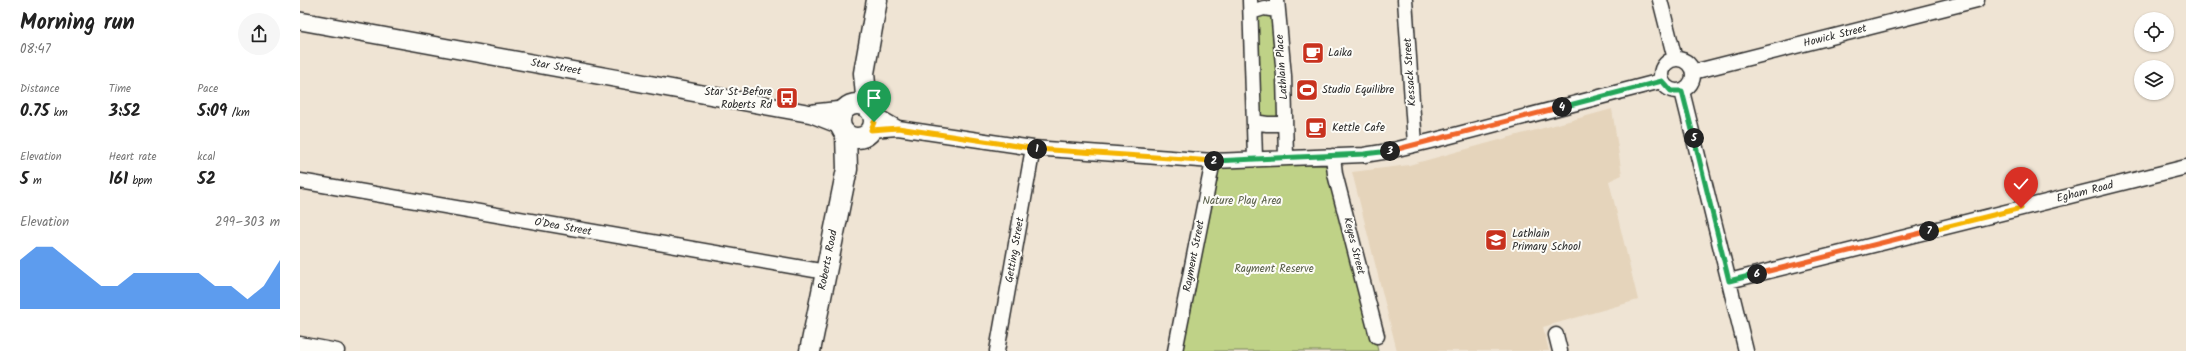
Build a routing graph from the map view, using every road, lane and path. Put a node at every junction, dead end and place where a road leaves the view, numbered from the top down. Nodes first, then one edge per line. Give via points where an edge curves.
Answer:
1 (877, 0) edge
2 (1405, 0) edge
3 (1660, 0) edge
4 (1977, 0) edge
5 (1277, 5) edge
6 (1250, 6) edge
7 (300, 21) edge
8 (1675, 59) junction
9 (1693, 72) junction
10 (1662, 81) junction
11 (1682, 91) junction
12 (856, 120) junction
13 (1254, 122) junction
14 (1284, 124) junction
15 (1415, 144) junction
16 (1033, 148) junction
17 (1333, 156) junction
18 (1286, 157) junction
19 (1255, 158) junction
20 (1213, 161) junction
21 (2186, 167) edge
22 (300, 181) edge
23 (826, 272) junction
24 (1729, 281) junction
25 (1556, 335) dead end
26 (1377, 336) dead end
27 (300, 344) edge
28 (337, 351) edge
29 (810, 351) edge
30 (997, 351) edge
31 (1175, 351) edge
32 (1560, 351) edge
33 (1746, 351) edge

1 - 12 main road, Roberts Road
2 - 15 street, Kessack Street
3 - 8 street
4 - 9 street, Howick Street
5 - 6 street, Lathlain Place via 1264,8
5 - 14 street, Lathlain Place via 1284,76
6 - 13 street, Lathlain Place
7 - 12 street, Star Street
8 - 9 street via 1688,64
8 - 10 street via 1663,67
9 - 11 street via 1692,82
10 - 11 street via 1671,91
10 - 15 street
11 - 24 street
12 - 16 street
12 - 23 main road, Roberts Road
13 - 14 street
13 - 19 street, Lathlain Place
14 - 18 street, Lathlain Place
15 - 17 street via 1380,152
16 - 20 street
16 - 30 street, Getting Street
17 - 18 street
17 - 26 street, Keyes Street via 1335,174
18 - 19 street
19 - 20 street
20 - 31 street, Rayment Street
21 - 24 street, Egham Road
22 - 23 street, O'Dea Street
23 - 29 main road, Roberts Road
24 - 33 street
25 - 32 street
27 - 28 street

